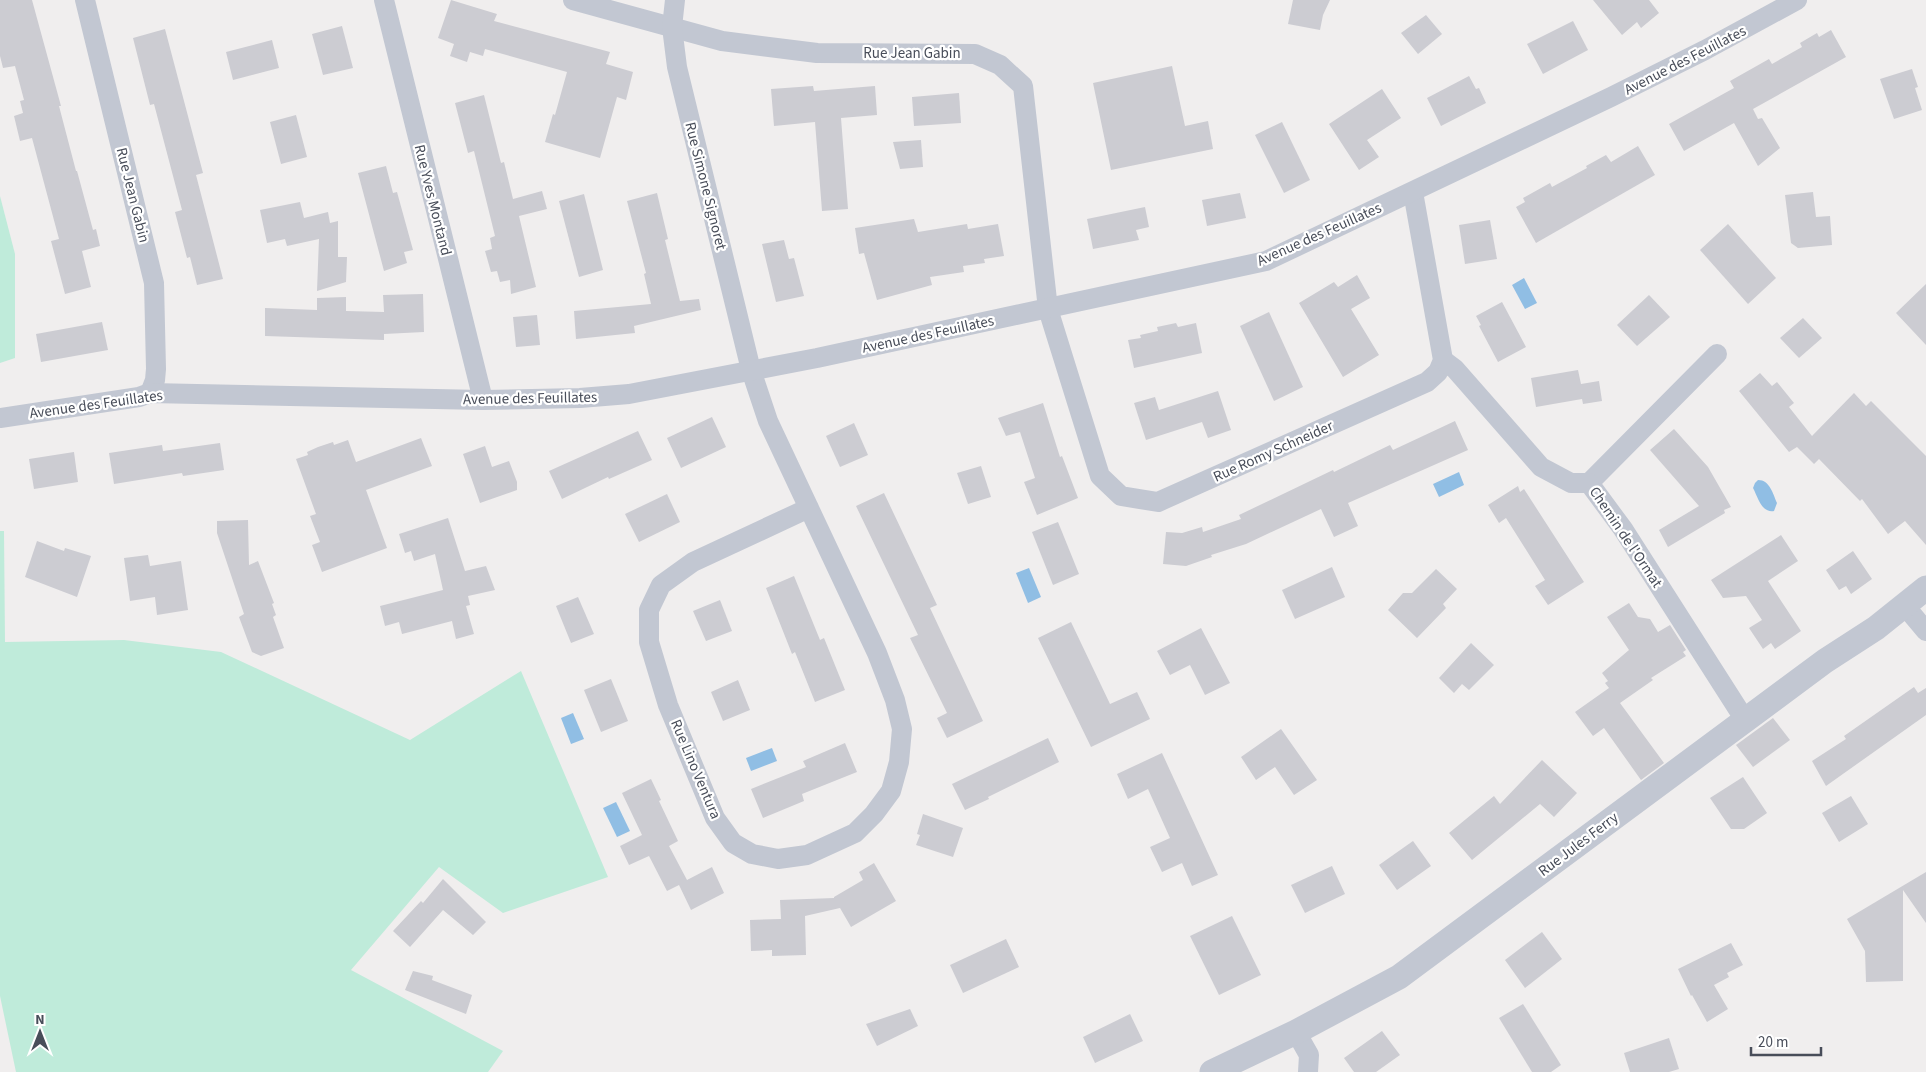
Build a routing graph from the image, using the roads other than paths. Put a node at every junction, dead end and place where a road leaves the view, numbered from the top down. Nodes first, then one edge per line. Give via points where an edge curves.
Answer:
1 (85, 0) edge
2 (384, 0) edge
3 (573, 0) edge
4 (675, 0) edge
5 (1797, 0) edge
6 (672, 27) junction
7 (1413, 192) junction
8 (1048, 309) junction
9 (1717, 354) dead end
10 (1443, 360) junction
11 (752, 370) junction
12 (150, 393) junction
13 (483, 400) junction
14 (0, 418) edge
15 (1589, 482) junction
16 (808, 508) junction
17 (1926, 588) edge
18 (1905, 606) junction
19 (1926, 631) edge
20 (1745, 720) junction
21 (1296, 1032) junction
22 (1212, 1072) edge
23 (1308, 1072) edge

1 - 12 street, Rue Jean Gabin via 154,283 156,368
2 - 13 street, Rue Yves Montand
3 - 6 street, Rue Jean Gabin
4 - 6 street, Rue Simone Signoret
5 - 7 street, Avenue des Feuillates via 1706,50
6 - 8 street, Rue Jean Gabin via 722,41 817,53 975,54 1000,65 1023,86
6 - 11 street, Rue Simone Signoret via 677,67
7 - 8 street, Avenue des Feuillates via 1266,262
7 - 10 street
8 - 10 street, Rue Romy Schneider via 1100,476 1121,496 1158,502 1427,382 1438,372
8 - 11 street, Avenue des Feuillates
9 - 15 street, Chemin de l'Ormat
10 - 15 street via 1455,369 1541,467 1570,483
11 - 13 street, Avenue des Feuillates via 629,394
11 - 16 street, Rue Lino Ventura via 768,421
12 - 13 street, Avenue des Feuillates
12 - 14 street, Avenue des Feuillates
15 - 20 street, Chemin de l'Ormat via 1623,529
16 - 16 street, Rue Lino Ventura via 877,653 895,700 902,730 899,762 891,790 874,814 855,833 807,855 778,859 752,854 733,843 715,818 648,642 648,610 661,585 693,562
17 - 18 street, Rue Jules Ferry
18 - 19 street
18 - 20 street, Rue Jules Ferry
20 - 21 street, Rue Jules Ferry via 1399,977
21 - 22 street, Rue Jules Ferry
21 - 23 street via 1309,1055

